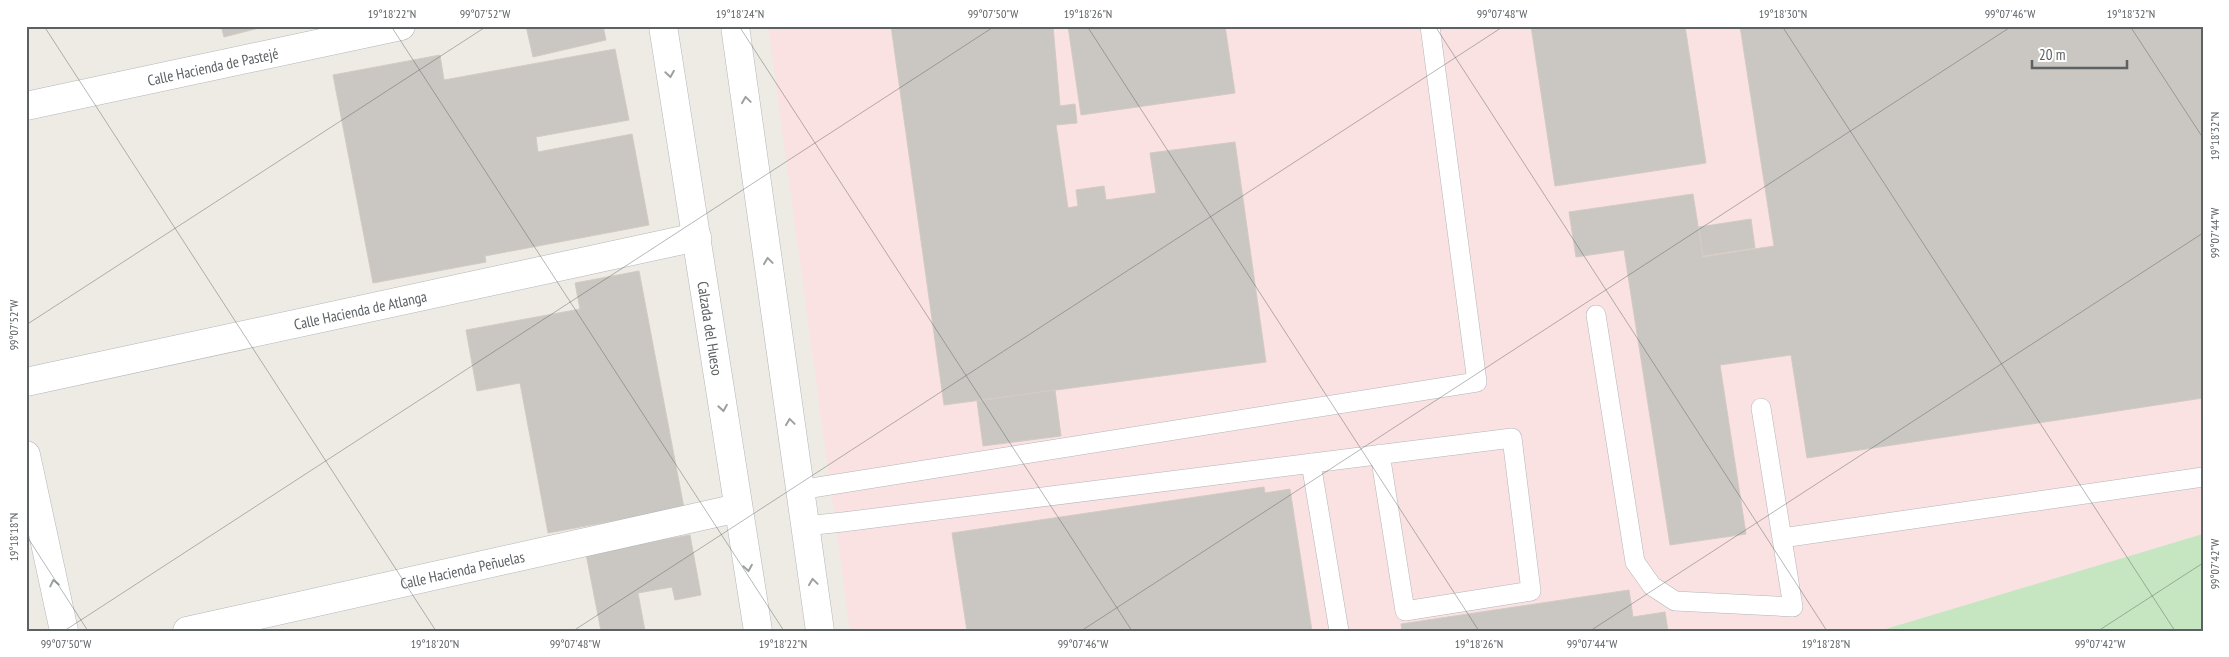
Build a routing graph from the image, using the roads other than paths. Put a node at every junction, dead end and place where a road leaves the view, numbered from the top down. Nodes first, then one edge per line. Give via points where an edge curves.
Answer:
1 (663, 26) edge
2 (735, 26) edge
3 (1430, 26) edge
4 (392, 27) edge
5 (26, 106) edge
6 (697, 237) junction
7 (1596, 316) dead end
8 (26, 382) edge
9 (1761, 408) dead end
10 (1380, 454) junction
11 (26, 456) edge
12 (1312, 463) junction
13 (2203, 478) edge
14 (799, 490) junction
15 (738, 508) junction
16 (805, 526) junction
17 (1782, 538) junction
18 (64, 631) edge
19 (187, 631) edge
20 (758, 631) edge
21 (820, 631) edge
22 (1339, 631) edge

1 -> 6 street, Calzada del Hueso
14 -> 2 street
3 - 14 lane via 1477,382
4 - 5 street, Calle Hacienda de Pastejé
6 - 8 street, Calle Hacienda de Atlanga
6 -> 15 street, Calzada del Hueso
7 - 17 lane via 1635,562 1652,586 1675,601 1793,607
9 - 17 lane
10 - 10 lane via 1405,611 1531,591 1512,438
10 - 12 lane
18 -> 11 street
12 - 16 lane
12 - 22 lane
13 - 17 lane
14 - 16 street
15 - 19 street, Calle Hacienda Peñuelas
15 -> 20 street, Calzada del Hueso
21 -> 16 street

